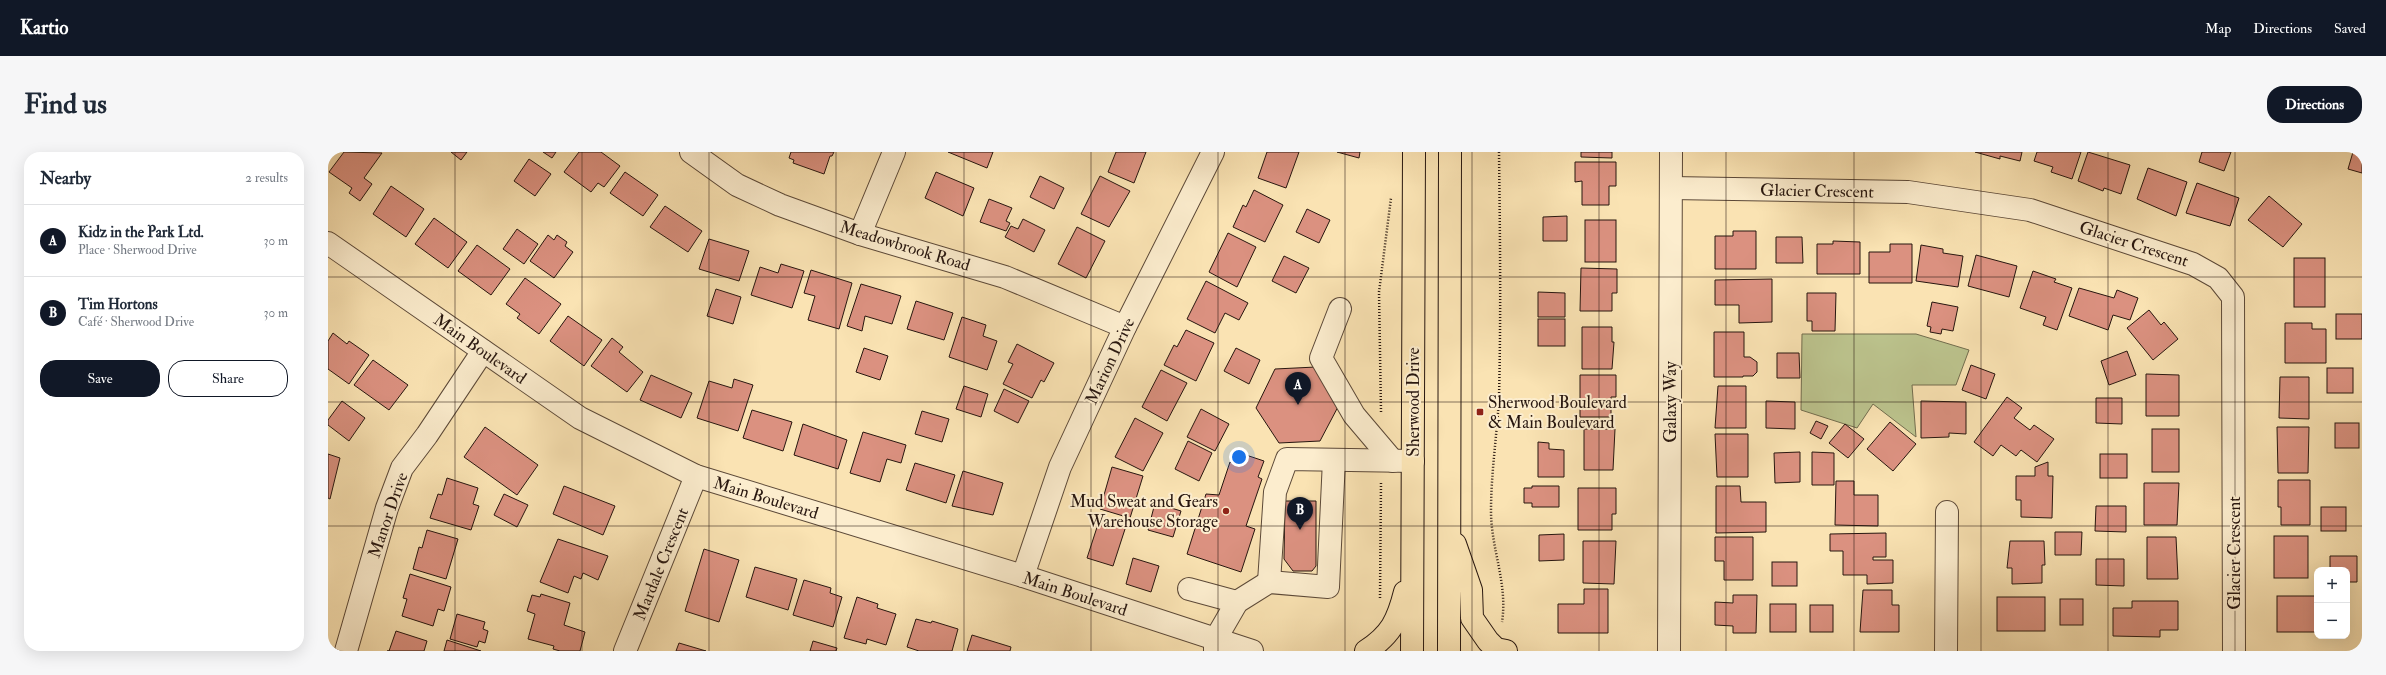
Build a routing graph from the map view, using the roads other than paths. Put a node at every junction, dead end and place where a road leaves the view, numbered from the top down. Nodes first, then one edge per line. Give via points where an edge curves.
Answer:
1 (691, 152) edge
2 (894, 152) edge
3 (1213, 152) edge
4 (1414, 152) edge
5 (1450, 152) edge
6 (1671, 152) edge
7 (1671, 188) junction
8 (860, 234) junction
9 (328, 243) edge
10 (1340, 310) dead end
11 (1125, 327) junction
12 (482, 351) junction
13 (1334, 460) junction
14 (1396, 466) junction
15 (696, 476) junction
16 (1947, 512) dead end
17 (1450, 530) junction
18 (1413, 560) junction
19 (1023, 576) junction
20 (1269, 582) junction
21 (1189, 589) dead end
22 (1237, 602) junction
23 (1215, 646) edge
24 (346, 651) edge
25 (625, 651) edge
26 (1252, 651) edge
27 (1366, 651) edge
28 (1412, 651) edge
29 (1449, 651) edge
30 (1506, 651) edge
31 (1669, 651) edge
32 (1946, 651) edge
33 (2234, 651) edge

1 - 8 street, Meadowbrook Road via 737,185 780,205
2 - 8 street
3 - 11 street, Marion Drive
4 - 14 main road, Sherwood Drive
5 - 17 main road
6 - 7 street, Galaxy Way
7 - 31 street, Galaxy Way
7 - 33 street, Glacier Crescent via 1908,192 2030,210 2193,264 2218,278 2233,297
8 - 11 street, Meadowbrook Road via 1006,277
9 - 12 street, Main Boulevard
10 - 14 street via 1321,358 1354,415
11 - 19 street, Marion Drive via 1060,467
12 - 15 street, Main Boulevard via 580,418
12 - 24 street, Manor Drive via 427,435 402,468 387,508
13 - 14 street
13 - 20 street via 1287,459 1275,492 1270,535
13 - 20 street via 1328,588
14 - 18 main road, Sherwood Drive
15 - 19 street, Main Boulevard
15 - 25 street, Mardale Crescent
16 - 32 street
17 - 29 main road
17 - 30 main road via 1472,590 1472,618 1496,649
18 - 27 main road via 1398,618 1385,637
18 - 28 main road, Sherwood Drive
19 - 23 street, Main Boulevard
20 - 22 street
21 - 22 street
22 - 23 street
23 - 26 street, Main Boulevard

